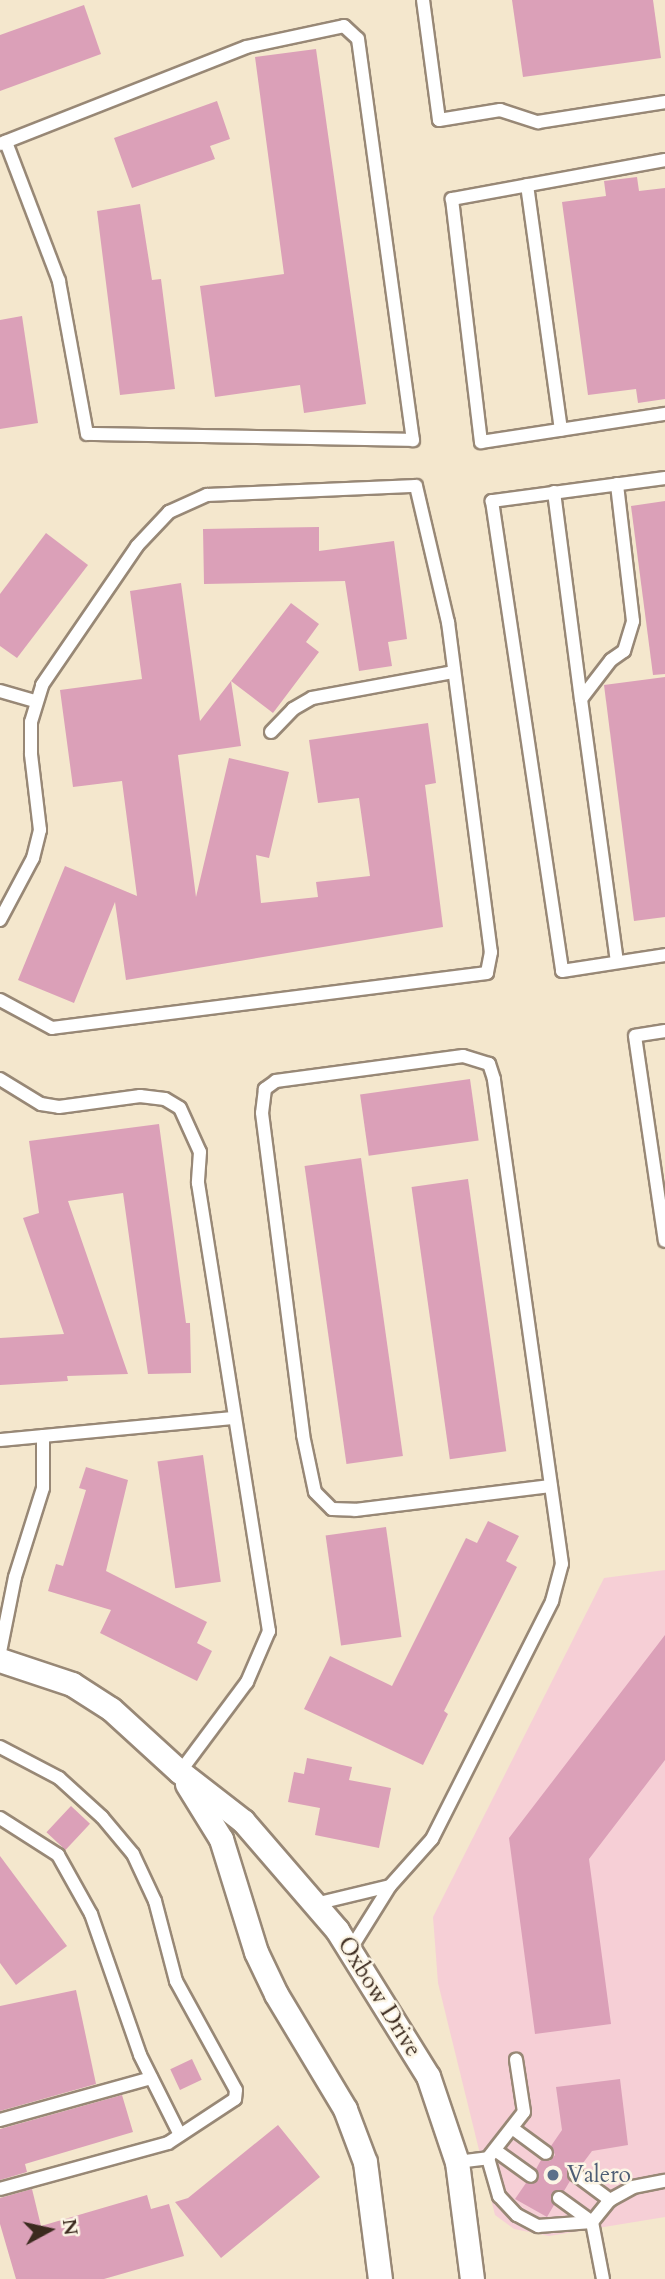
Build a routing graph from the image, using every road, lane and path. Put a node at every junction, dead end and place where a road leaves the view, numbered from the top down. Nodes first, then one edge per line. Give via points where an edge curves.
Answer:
1 (423, 0) edge
2 (665, 102) edge
3 (3, 143) edge
4 (665, 160) edge
5 (527, 185) junction
6 (665, 414) edge
7 (561, 430) junction
8 (665, 478) edge
9 (617, 484) junction
10 (554, 492) junction
11 (453, 672) junction
12 (0, 691) edge
13 (581, 699) junction
14 (36, 701) junction
15 (271, 732) dead end
16 (0, 920) edge
17 (665, 954) edge
18 (617, 962) junction
19 (0, 1000) edge
20 (665, 1031) edge
21 (0, 1079) edge
22 (665, 1241) edge
23 (232, 1418) junction
24 (43, 1436) junction
25 (0, 1440) edge
26 (551, 1486) junction
27 (0, 1652) edge
28 (0, 1660) edge
29 (0, 1748) edge
30 (180, 1772) junction
31 (0, 1818) edge
32 (390, 1886) junction
33 (315, 1904) junction
34 (350, 1950) junction
35 (516, 2060) dead end
36 (151, 2078) junction
37 (0, 2120) edge
38 (512, 2128) junction
39 (180, 2135) junction
40 (546, 2153) dead end
41 (491, 2154) junction
42 (457, 2162) junction
43 (575, 2174) dead end
44 (531, 2176) dead end
45 (665, 2181) edge
46 (0, 2189) edge
47 (559, 2198) dead end
48 (610, 2200) junction
49 (592, 2222) junction
50 (380, 2279) edge
51 (472, 2279) edge
52 (603, 2279) edge

1 - 2 lane via 439,120 500,110 538,122
3 - 3 lane via 246,47 344,26 358,39 413,440 87,433 59,281
4 - 5 lane
5 - 7 lane
5 - 7 lane via 452,199 481,442
6 - 7 lane
8 - 9 lane
9 - 10 lane
9 - 13 lane via 633,621 624,651 611,660
10 - 13 lane
10 - 18 lane via 492,501 562,971
11 - 14 lane via 448,622 416,486 207,495 169,512 137,546 42,685
11 - 15 lane via 312,698 293,709
11 - 19 lane via 491,952 487,973 52,1028
12 - 14 lane
13 - 18 lane
14 - 16 lane via 30,754 40,830 33,858
17 - 18 lane
20 - 22 lane via 635,1036
21 - 23 lane via 41,1104 59,1107 140,1096 180,1108 200,1152 198,1183
23 - 24 lane
23 - 30 lane via 269,1630 247,1682
24 - 25 lane
24 - 27 lane via 43,1488 15,1577
26 - 26 lane via 489,1064 463,1056 276,1081 265,1089 262,1113 303,1435 315,1492 332,1509 355,1510
26 - 32 lane via 562,1564 552,1601 432,1839
28 - 30 street, Oxbow Drive via 72,1684 111,1709
29 - 39 lane via 59,1778 103,1817 133,1854 150,1889 176,1981 236,2090 235,2099
30 - 33 street, Oxbow Drive via 243,1821
30 - 50 street, Oxbow Drive via 221,1839 256,1952 276,1994 345,2109 365,2162
31 - 36 lane via 58,1855 92,1914
32 - 33 lane
32 - 34 lane
33 - 34 street, Oxbow Drive
34 - 42 street, Oxbow Drive via 428,2076
35 - 38 lane via 524,2112
36 - 37 lane
36 - 39 lane
38 - 40 lane
38 - 41 lane
39 - 46 lane via 168,2143
41 - 42 lane
41 - 44 lane
41 - 49 lane via 499,2196 517,2215 538,2226
42 - 51 street, Oxbow Drive
43 - 48 lane
45 - 48 lane via 633,2187
47 - 49 lane
48 - 49 lane
49 - 52 lane

